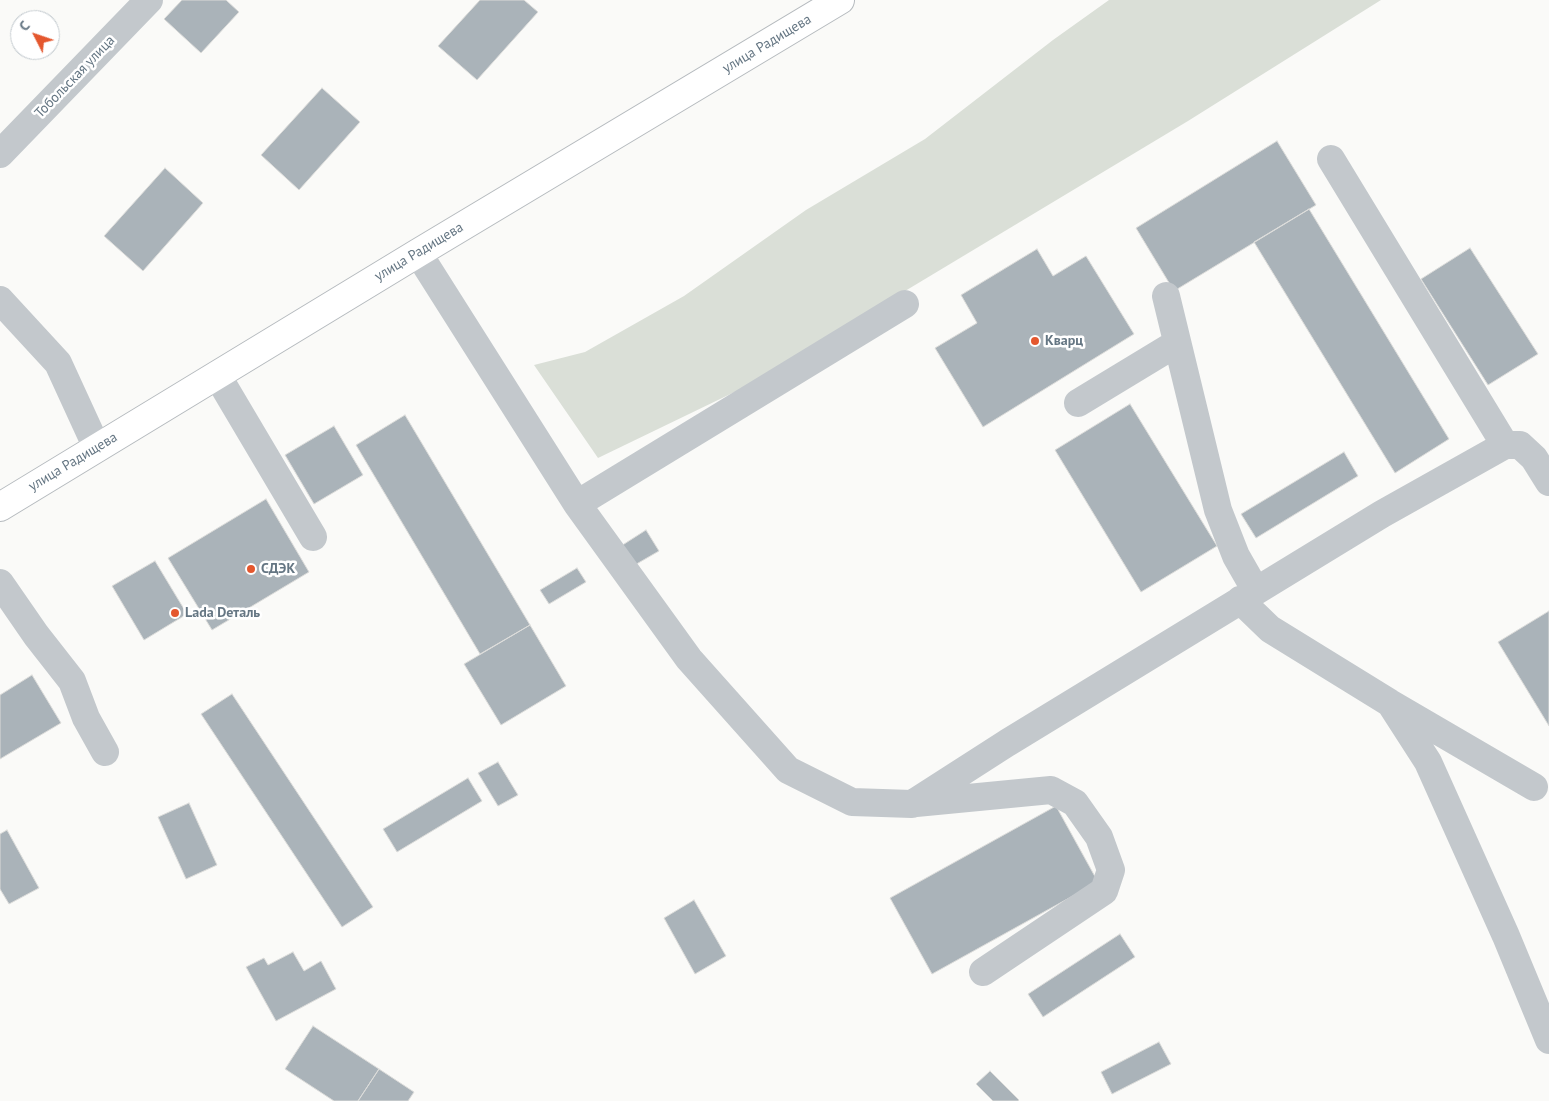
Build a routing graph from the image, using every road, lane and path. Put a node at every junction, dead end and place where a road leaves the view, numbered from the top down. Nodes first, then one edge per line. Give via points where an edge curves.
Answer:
1 (149, 0) edge
2 (840, 0) edge
3 (0, 154) edge
4 (1331, 159) dead end
5 (418, 253) junction
6 (1166, 296) dead end
7 (0, 300) edge
8 (905, 304) dead end
9 (1177, 343) junction
10 (217, 375) junction
11 (1078, 403) dead end
12 (1505, 445) junction
13 (97, 448) junction
14 (1549, 482) edge
15 (577, 504) junction
16 (0, 507) edge
17 (313, 537) dead end
18 (0, 583) edge
19 (1248, 596) junction
20 (1390, 703) junction
21 (105, 752) dead end
22 (1534, 787) dead end
23 (912, 804) junction
24 (983, 972) dead end
25 (1549, 1040) edge

1 - 3 street, Тобольская улица
2 - 5 main road, улица Радищева
4 - 12 street
5 - 10 main road, улица Радищева
5 - 15 street
6 - 9 street
7 - 13 street via 58,363
8 - 15 street
9 - 11 street
9 - 19 street via 1218,510
10 - 13 main road, улица Радищева
10 - 17 street
12 - 14 street via 1520,445 1534,458
12 - 19 street via 1382,514
13 - 16 main road, улица Радищева
15 - 23 street via 689,659 788,770 852,802
18 - 21 street via 72,681 86,718
19 - 20 street via 1270,630
19 - 23 street
20 - 22 street
20 - 25 street via 1428,762
23 - 24 street via 1051,790 1075,803 1099,838 1111,870 1104,891

